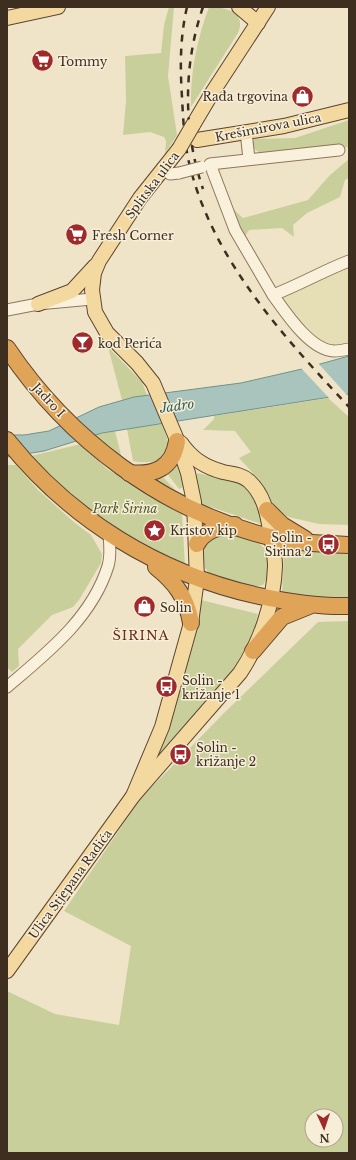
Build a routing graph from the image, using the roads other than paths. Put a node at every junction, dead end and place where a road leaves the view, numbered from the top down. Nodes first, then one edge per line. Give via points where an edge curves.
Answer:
1 (58, 7) edge
2 (239, 7) edge
3 (261, 14) edge
4 (7, 18) edge
5 (349, 110) edge
6 (246, 132) junction
7 (192, 134) junction
8 (339, 150) dead end
9 (249, 159) junction
10 (206, 165) junction
11 (174, 173) dead end
12 (99, 261) junction
13 (349, 261) edge
14 (274, 295) junction
15 (92, 299) junction
16 (38, 304) junction
17 (7, 310) edge
18 (7, 348) edge
19 (349, 349) edge
20 (176, 438) junction
21 (7, 440) edge
22 (129, 472) junction
23 (194, 510) junction
24 (266, 510) junction
25 (235, 525) junction
26 (109, 535) junction
27 (271, 537) junction
28 (316, 543) junction
29 (197, 544) junction
30 (349, 545) edge
31 (139, 552) junction
32 (197, 579) junction
33 (270, 598) junction
34 (318, 605) junction
35 (349, 606) edge
36 (191, 623) junction
37 (253, 651) junction
38 (7, 687) edge
39 (133, 796) junction
40 (7, 971) edge

1 - 4 main road
2 - 3 main road
3 - 7 main road, Splitska ulica via 212,93
5 - 6 main road, Krešimirova ulica via 284,126
6 - 7 main road, Krešimirova ulica
6 - 9 street
7 - 12 main road, Splitska ulica, bridge via 143,193
8 - 9 street
9 - 10 street
10 - 11 street, bridge
10 - 14 street via 235,230
12 - 15 main road, Splitska ulica
12 - 16 main road via 72,291
13 - 14 street
14 - 19 street via 290,318 318,346 332,351
15 - 16 street
15 - 20 main road, Splitska ulica via 95,312 107,333 153,383
16 - 17 street
18 - 22 highway, Jadro I via 42,394 96,447
20 - 22 highway via 173,456 160,469 144,474
20 - 23 main road via 188,473
20 - 24 main road via 197,461 248,480 261,497
21 - 26 highway via 50,487
22 - 23 highway, Jadro I via 157,492
23 - 25 highway, Jadro I
23 - 29 main road
24 - 27 main road
24 - 28 highway via 282,525
25 - 27 highway
25 - 29 highway via 206,533
26 - 31 highway
26 - 38 street via 108,565 96,594 58,643
27 - 28 highway
27 - 33 main road via 275,567
28 - 30 highway
29 - 32 main road
31 - 32 highway
31 - 36 highway via 179,588 186,600
32 - 33 highway via 225,589
32 - 36 main road
33 - 34 highway
33 - 37 main road
34 - 35 highway
34 - 37 highway via 302,608 282,617
36 - 39 main road via 162,726
37 - 39 main road via 230,685
39 - 40 main road, Ulica Stjepana Radića

